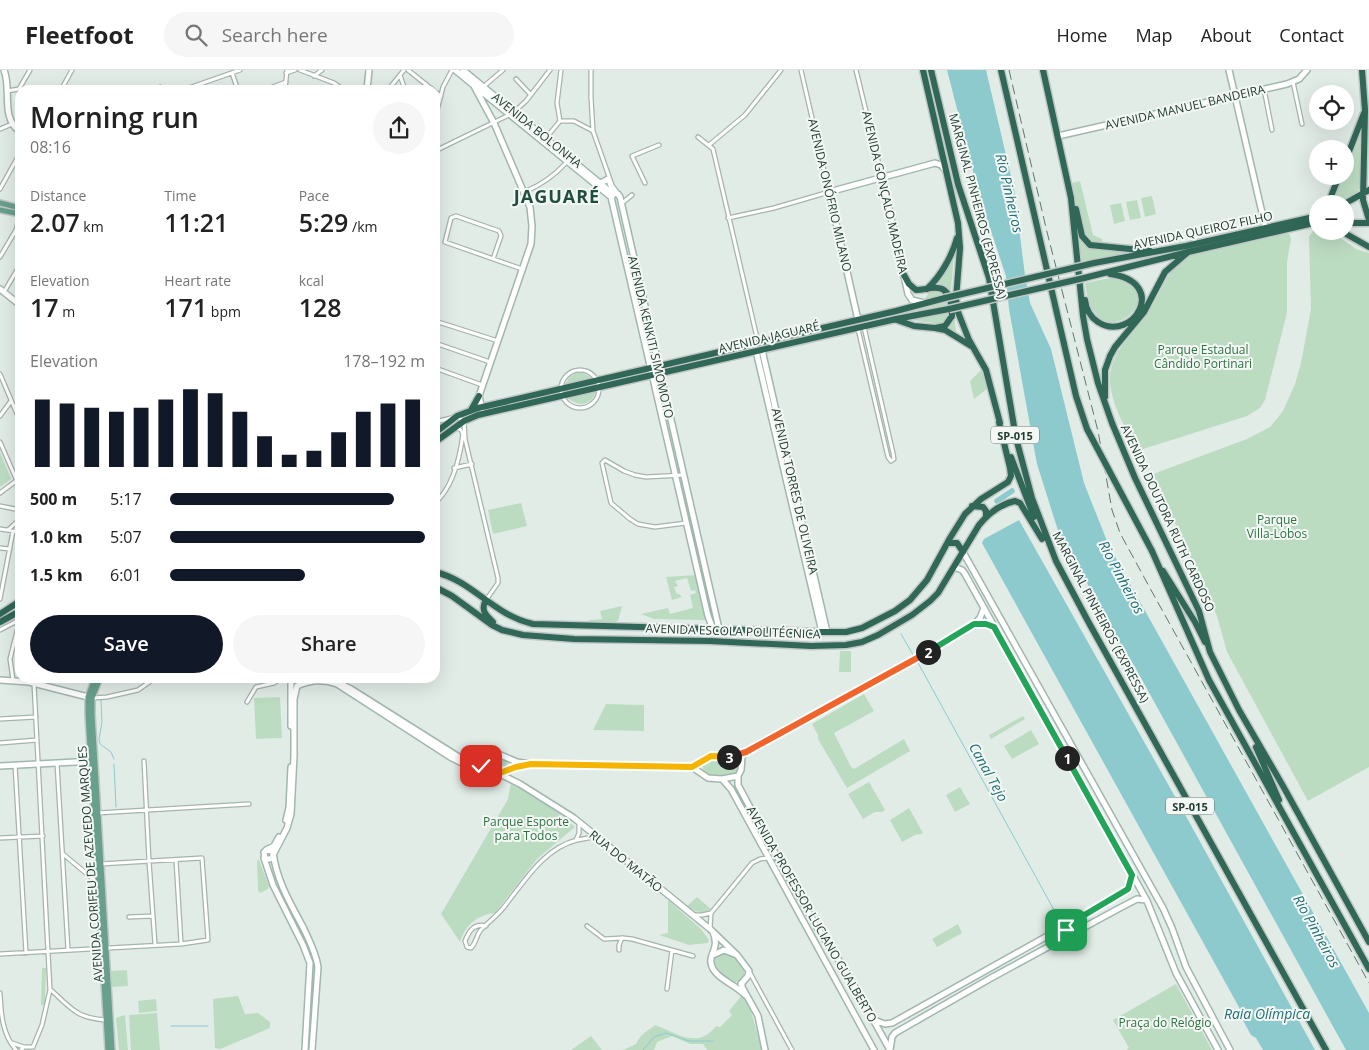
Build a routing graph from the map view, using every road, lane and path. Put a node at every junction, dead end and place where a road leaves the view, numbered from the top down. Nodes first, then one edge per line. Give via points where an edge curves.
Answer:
1 (4, 70) edge
2 (30, 70) edge
3 (72, 70) edge
4 (240, 70) edge
5 (295, 70) edge
6 (300, 70) edge
7 (322, 70) edge
8 (370, 70) edge
9 (404, 70) edge
10 (408, 70) edge
11 (454, 70) edge
12 (463, 70) edge
13 (503, 70) edge
14 (550, 70) edge
15 (561, 70) edge
16 (592, 70) edge
17 (781, 70) edge
18 (801, 70) edge
19 (856, 70) edge
20 (923, 70) edge
21 (931, 70) edge
22 (1001, 70) edge
23 (1043, 70) edge
24 (1229, 70) edge
25 (1307, 70) edge
26 (1362, 70) edge
27 (232, 72) edge
28 (287, 72) edge
29 (400, 75) junction
30 (314, 76) junction
31 (516, 80) dead end
32 (286, 82) junction
33 (1293, 82) junction
34 (21, 85) edge
35 (64, 85) edge
36 (197, 85) edge
37 (236, 85) edge
38 (278, 85) edge
39 (286, 85) edge
40 (337, 85) edge
41 (368, 85) edge
42 (392, 85) edge
43 (403, 85) edge
44 (427, 85) edge
45 (1264, 89) junction
46 (15, 90) edge
47 (7, 91) junction
48 (481, 91) junction
49 (1366, 94) edge
50 (532, 95) junction
51 (1235, 95) junction
52 (441, 96) joint
53 (440, 100) edge
54 (1365, 110) junction
55 (512, 113) junction
56 (560, 121) junction
57 (494, 123) junction
58 (12, 124) junction
59 (1302, 124) dead end
60 (15, 127) edge
61 (0, 129) edge
62 (1272, 130) dead end
63 (593, 131) junction
64 (1058, 136) junction
65 (698, 137) dead end
66 (546, 138) junction
67 (1353, 140) edge
68 (659, 145) dead end
69 (709, 145) junction
70 (941, 148) junction
71 (440, 149) edge
72 (1364, 153) junction
73 (15, 162) edge
74 (567, 162) junction
75 (935, 163) junction
76 (946, 171) junction
77 (608, 176) junction
78 (882, 177) junction
79 (601, 183) junction
80 (645, 183) dead end
81 (0, 189) edge
82 (1366, 191) edge
83 (524, 192) junction
84 (829, 192) junction
85 (616, 197) junction
86 (1071, 198) junction
87 (1354, 198) edge
88 (0, 203) edge
89 (15, 205) edge
90 (0, 210) edge
91 (15, 214) edge
92 (728, 218) junction
93 (1309, 219) edge
94 (1369, 222) edge
95 (1354, 223) edge
96 (1309, 224) edge
97 (1266, 231) junction
98 (15, 232) edge
99 (958, 232) junction
100 (1354, 238) edge
101 (1369, 247) edge
102 (1154, 252) junction
103 (1188, 252) junction
104 (0, 257) edge
105 (493, 259) junction
106 (523, 269) junction
107 (636, 270) junction
108 (629, 271) junction
109 (15, 272) edge
110 (1106, 273) junction
111 (904, 275) junction
112 (1080, 286) junction
113 (926, 289) junction
114 (2, 290) edge
115 (942, 298) joint
116 (15, 301) edge
117 (924, 304) junction
118 (947, 310) joint
119 (896, 319) junction
120 (858, 320) junction
121 (440, 323) edge
122 (861, 327) junction
123 (935, 328) junction
124 (498, 342) junction
125 (758, 343) junction
126 (440, 345) edge
127 (973, 346) junction
128 (759, 351) junction
129 (870, 352) junction
130 (864, 353) junction
131 (490, 362) junction
132 (440, 370) edge
133 (655, 371) junction
134 (0, 374) edge
135 (482, 384) junction
136 (598, 384) junction
137 (563, 392) junction
138 (880, 394) junction
139 (479, 396) junction
140 (874, 396) junction
141 (11, 400) junction
142 (1104, 401) junction
143 (15, 409) edge
144 (470, 410) junction
145 (482, 410) junction
146 (0, 416) edge
147 (457, 416) junction
148 (464, 420) junction
149 (440, 421) edge
150 (886, 421) junction
151 (880, 422) junction
152 (999, 422) junction
153 (455, 426) junction
154 (440, 429) edge
155 (462, 434) junction
156 (440, 438) edge
157 (466, 439) junction
158 (674, 439) junction
159 (668, 441) junction
160 (0, 442) edge
161 (468, 447) junction
162 (459, 451) junction
163 (472, 464) junction
164 (454, 468) junction
165 (15, 473) edge
166 (683, 474) junction
167 (676, 476) junction
168 (15, 481) edge
169 (0, 493) edge
170 (440, 498) edge
171 (0, 506) edge
172 (972, 506) junction
173 (15, 509) edge
174 (986, 517) junction
175 (687, 523) junction
176 (15, 524) edge
177 (0, 529) edge
178 (8, 530) junction
179 (13, 531) joint
180 (1042, 539) junction
181 (946, 545) junction
182 (0, 548) edge
183 (10, 549) junction
184 (700, 552) junction
185 (963, 552) junction
186 (694, 553) junction
187 (1056, 561) junction
188 (954, 567) junction
189 (1160, 569) junction
190 (440, 574) edge
191 (982, 586) junction
192 (440, 590) edge
193 (974, 591) junction
194 (0, 598) edge
195 (486, 600) junction
196 (15, 604) edge
197 (984, 608) junction
198 (0, 614) edge
199 (15, 614) edge
200 (880, 619) junction
201 (0, 622) edge
202 (15, 622) edge
203 (974, 624) junction
204 (613, 626) junction
205 (994, 627) junction
206 (716, 629) junction
207 (0, 630) edge
208 (502, 630) junction
209 (824, 632) junction
210 (885, 632) junction
211 (15, 639) edge
212 (612, 639) junction
213 (735, 642) junction
214 (811, 646) junction
215 (1210, 652) junction
216 (0, 680) edge
217 (13, 680) joint
218 (94, 683) edge
219 (98, 683) edge
220 (148, 683) edge
221 (274, 683) edge
222 (306, 683) edge
223 (334, 683) edge
224 (341, 683) edge
225 (34, 684) joint
226 (291, 684) joint
227 (298, 686) junction
228 (90, 698) junction
229 (247, 702) dead end
230 (386, 714) junction
231 (36, 717) junction
232 (0, 719) edge
233 (1059, 723) junction
234 (1050, 725) junction
235 (1253, 734) junction
236 (37, 740) junction
237 (0, 742) edge
238 (746, 752) junction
239 (491, 756) junction
240 (729, 757) junction
241 (507, 758) junction
242 (92, 761) junction
243 (144, 761) dead end
244 (702, 761) junction
245 (57, 763) junction
246 (38, 764) junction
247 (531, 764) junction
248 (15, 765) junction
249 (741, 765) junction
250 (0, 766) edge
251 (692, 767) junction
252 (509, 770) junction
253 (492, 772) junction
254 (702, 772) junction
255 (500, 774) junction
256 (738, 776) junction
257 (722, 779) junction
258 (514, 780) junction
259 (249, 804) dead end
260 (146, 810) junction
261 (95, 813) junction
262 (579, 822) junction
263 (1289, 824) junction
264 (43, 836) junction
265 (596, 836) junction
266 (19, 837) junction
267 (0, 838) edge
268 (576, 840) junction
269 (266, 850) junction
270 (63, 854) junction
271 (273, 856) junction
272 (1133, 856) junction
273 (264, 858) junction
274 (768, 858) junction
275 (176, 860) junction
276 (148, 861) junction
277 (1125, 861) junction
278 (98, 864) junction
279 (1132, 875) junction
280 (99, 880) junction
281 (1110, 900) junction
282 (1147, 901) junction
283 (1116, 910) junction
284 (711, 913) junction
285 (693, 914) junction
286 (153, 916) junction
287 (129, 917) dead end
288 (486, 926) junction
289 (587, 926) dead end
290 (1066, 926) junction
291 (711, 929) junction
292 (1058, 930) junction
293 (1072, 934) junction
294 (822, 935) junction
295 (623, 938) junction
296 (812, 938) junction
297 (1063, 939) junction
298 (826, 942) junction
299 (1369, 942) edge
300 (155, 944) junction
301 (181, 944) junction
302 (104, 948) junction
303 (818, 949) junction
304 (68, 950) junction
305 (619, 950) dead end
306 (672, 950) junction
307 (49, 951) junction
308 (26, 953) junction
309 (0, 954) edge
310 (713, 955) junction
311 (737, 955) junction
312 (693, 956) dead end
313 (1007, 959) junction
314 (1000, 963) junction
315 (1012, 967) junction
316 (1369, 969) edge
317 (1004, 970) junction
318 (749, 971) junction
319 (744, 982) junction
320 (966, 982) junction
321 (756, 985) junction
322 (736, 986) junction
323 (960, 986) junction
324 (667, 989) dead end
325 (50, 990) junction
326 (972, 990) junction
327 (0, 993) edge
328 (745, 994) junction
329 (965, 994) junction
330 (1202, 997) junction
331 (927, 1003) junction
332 (1191, 1003) junction
333 (931, 1012) junction
334 (306, 1017) junction
335 (314, 1017) junction
336 (106, 1020) junction
337 (873, 1020) junction
338 (306, 1027) junction
339 (313, 1028) junction
340 (10, 1040) junction
341 (112, 1041) junction
342 (33, 1048) edge
343 (22, 1049) edge
344 (16, 1050) edge
345 (110, 1050) edge
346 (304, 1050) edge
347 (312, 1050) edge
348 (765, 1050) edge
349 (792, 1050) edge
350 (874, 1050) edge
351 (890, 1050) edge
352 (1218, 1050) edge
353 (1230, 1050) edge
354 (1326, 1050) edge

1 - 47 street
2 - 34 street
3 - 35 street
4 - 27 street
5 - 28 street
6 - 30 street
7 - 30 street
8 - 41 street
9 - 29 street
10 - 44 street
11 - 48 street
11 - 52 street via 446,80
12 - 48 street, AVENIDA BOLONHA
13 - 48 street
14 - 50 street
15 - 56 street via 557,103
16 - 63 street
17 - 69 street via 745,115
18 - 84 street, AVENIDA ONÓFRIO MILANO
19 - 78 street, AVENIDA GONÇALO MADEIRA
20 - 70 highway
21 - 187 highway, MARGINAL PINHEIROS (EXPRESSA) / SP-015 via 958,184 989,278 1020,454 1035,508
22 - 189 highway, bridge via 1076,396 1087,429
23 - 64 highway, AVENIDA DOUTORA RUTH CARDOSO
24 - 51 street
25 - 33 street, AVENIDA MANUEL BANDEIRA
26 - 49 highway
27 - 36 street
27 - 37 street
28 - 32 street
29 - 42 street
29 - 43 street
30 - 40 street
31 - 50 street
32 - 38 street
32 - 39 street
33 - 45 street, AVENIDA MANUEL BANDEIRA
33 - 59 street
45 - 51 street, AVENIDA MANUEL BANDEIRA
45 - 62 street
46 - 47 street
47 - 58 street
48 - 55 street, AVENIDA BOLONHA
48 - 57 street
49 - 54 highway
49 - 72 street
50 - 55 street
51 - 64 street, AVENIDA MANUEL BANDEIRA
51 - 97 street
52 - 53 street
54 - 67 highway
54 - 72 highway
55 - 57 street
55 - 66 street, AVENIDA BOLONHA
55 - 74 street, AVENIDA BOLONHA
56 - 63 street via 574,121
56 - 66 street
57 - 71 street
57 - 83 street
58 - 60 street
58 - 61 street
63 - 77 street
64 - 86 highway, AVENIDA DOUTORA RUTH CARDOSO
65 - 69 street
66 - 79 street, AVENIDA BOLONHA
68 - 80 street via 632,155
69 - 92 street via 713,149
70 - 75 street
70 - 76 highway
72 - 82 highway
73 - 81 street
74 - 83 street via 544,183
74 - 85 street, AVENIDA BOLONHA
75 - 76 street
75 - 78 street
76 - 99 highway
77 - 79 street
77 - 85 street
78 - 84 street
78 - 111 street, AVENIDA GONÇALO MADEIRA
79 - 85 street, AVENIDA BOLONHA
82 - 87 highway
82 - 94 highway via 1364,207
83 - 106 street via 530,206 532,226 531,244
84 - 92 street
84 - 120 street, AVENIDA ONÓFRIO MILANO
85 - 107 street, AVENIDA KENKITI SIMOMOTO
85 - 108 street, AVENIDA KENKITI SIMOMOTO
86 - 102 highway via 1082,236 1088,243
86 - 112 highway, AVENIDA DOUTORA RUTH CARDOSO
88 - 89 main road
90 - 91 main road
92 - 125 street
93 - 97 highway, AVENIDA QUEIROZ FILHO
94 - 95 highway
96 - 97 highway, AVENIDA QUEIROZ FILHO
97 - 102 highway, AVENIDA QUEIROZ FILHO
97 - 103 highway, AVENIDA QUEIROZ FILHO
98 - 104 street
99 - 113 highway via 949,259
99 - 127 highway via 957,306
100 - 101 highway
102 - 115 highway, AVENIDA QUEIROZ FILHO, bridge
103 - 110 highway, AVENIDA QUEIROZ FILHO
103 - 142 highway via 1165,272 1144,312 1110,356
105 - 105 street via 445,242 451,218 456,216 499,231 501,236
105 - 106 street
106 - 124 street
107 - 108 street
107 - 133 street, AVENIDA KENKITI SIMOMOTO
108 - 133 street, AVENIDA KENKITI SIMOMOTO
109 - 114 street
110 - 112 highway via 1128,278 1139,289 1140,310 1125,325 1108,326 1094,319 1086,307
110 - 118 highway, AVENIDA QUEIROZ FILHO, bridge
111 - 113 highway via 914,289
111 - 117 street, AVENIDA GONÇALO MADEIRA via 910,297
112 - 142 highway, AVENIDA DOUTORA RUTH CARDOSO via 1087,339
113 - 123 highway via 939,288 951,301 950,320 945,326
114 - 116 street
115 - 117 highway, AVENIDA JAGUARÉ
117 - 120 highway, AVENIDA JAGUARÉ
118 - 119 highway, AVENIDA JAGUARÉ
119 - 122 highway, AVENIDA JAGUARÉ
119 - 123 highway via 914,326
120 - 125 highway, AVENIDA JAGUARÉ
121 - 124 street
122 - 128 highway, AVENIDA JAGUARÉ
122 - 129 street
122 - 130 street
123 - 127 highway
124 - 131 street
125 - 133 highway, AVENIDA JAGUARÉ
126 - 131 street
127 - 152 highway via 989,377
128 - 133 highway, AVENIDA JAGUARÉ
128 - 209 street, AVENIDA TORRES DE OLIVEIRA
129 - 130 street
129 - 138 street
130 - 140 street
131 - 135 street
132 - 135 street
133 - 136 highway, AVENIDA JAGUARÉ
133 - 158 street, AVENIDA KENKITI SIMOMOTO
133 - 159 street, AVENIDA KENKITI SIMOMOTO
134 - 141 street
135 - 139 street
136 - 137 highway, AVENIDA JAGUARÉ
136 - 137 street via 588,372 576,371 566,377
136 - 137 street via 596,399 583,407 571,405
137 - 145 highway, AVENIDA JAGUARÉ
138 - 140 street
138 - 150 street
139 - 144 highway
139 - 145 street
140 - 151 street
141 - 143 street
141 - 146 street
142 - 215 highway, AVENIDA DOUTORA RUTH CARDOSO via 1135,478 1200,611
144 - 145 highway, AVENIDA JAGUARÉ
144 - 147 highway, AVENIDA JAGUARÉ
145 - 148 highway, AVENIDA JAGUARÉ
147 - 148 street
147 - 149 street
147 - 154 highway, AVENIDA JAGUARÉ
148 - 153 highway, AVENIDA JAGUARÉ
148 - 157 street
150 - 151 street
150 - 151 street via 894,459 891,461
152 - 172 highway, AVENIDA ESCOLA POLITÉCNICA via 1010,478
152 - 180 highway
153 - 155 street via 462,430
153 - 156 highway, AVENIDA JAGUARÉ
155 - 157 street
155 - 162 street
157 - 161 street
158 - 159 street
158 - 166 street, AVENIDA KENKITI SIMOMOTO
159 - 167 street, AVENIDA KENKITI SIMOMOTO
160 - 165 street
161 - 162 street
161 - 163 street
162 - 164 street
163 - 164 street
163 - 195 street via 498,578
164 - 170 street
166 - 167 street
166 - 184 street, AVENIDA KENKITI SIMOMOTO
167 - 175 street, AVENIDA KENKITI SIMOMOTO
167 - 175 street via 635,475 602,461 611,503 630,519 655,527
168 - 169 street
171 - 173 street
172 - 174 highway via 983,507
172 - 181 highway, AVENIDA ESCOLA POLITÉCNICA
174 - 180 highway, AVENIDA ESCOLA POLITÉCNICA via 1004,504 1017,502
174 - 185 highway, AVENIDA ESCOLA POLITÉCNICA
175 - 186 street, AVENIDA KENKITI SIMOMOTO
176 - 178 street
177 - 178 street
178 - 179 street
179 - 183 street
180 - 187 highway
181 - 185 highway via 957,544
181 - 200 highway, AVENIDA ESCOLA POLITÉCNICA via 921,590 903,606
182 - 183 street
183 - 194 street
184 - 186 street
184 - 206 street, AVENIDA KENKITI SIMOMOTO
185 - 188 highway, AVENIDA ESCOLA POLITÉCNICA
185 - 191 street
186 - 206 street, AVENIDA KENKITI SIMOMOTO
187 - 354 highway, MARGINAL PINHEIROS (EXPRESSA) / SP-015
188 - 193 street via 964,572
188 - 210 highway, AVENIDA ESCOLA POLITÉCNICA via 930,601
189 - 215 highway via 1168,576
189 - 263 highway via 1210,680
190 - 195 highway, AVENIDA ESCOLA POLITÉCNICA via 455,579
191 - 193 street via 978,585
191 - 233 street
192 - 208 highway, AVENIDA ESCOLA POLITÉCNICA
193 - 197 street
195 - 204 highway, AVENIDA ESCOLA POLITÉCNICA via 509,616 532,624
195 - 208 highway via 485,614
196 - 198 highway
197 - 203 street
197 - 205 street
199 - 201 highway
200 - 209 highway, AVENIDA ESCOLA POLITÉCNICA via 855,630
200 - 210 highway via 876,628
202 - 207 street
203 - 205 street
203 - 238 street
204 - 206 highway, AVENIDA ESCOLA POLITÉCNICA
204 - 212 highway
205 - 234 street
206 - 209 highway, AVENIDA ESCOLA POLITÉCNICA
206 - 213 highway via 721,637
208 - 212 highway, AVENIDA ESCOLA POLITÉCNICA via 532,636
209 - 214 highway via 821,640
210 - 214 highway, AVENIDA ESCOLA POLITÉCNICA via 853,644
211 - 217 street via 10,659
212 - 213 highway, AVENIDA ESCOLA POLITÉCNICA
213 - 214 highway, AVENIDA ESCOLA POLITÉCNICA
215 - 235 highway, AVENIDA DOUTORA RUTH CARDOSO
216 - 217 street
218 - 228 main road, AVENIDA CORIFEU DE AZEVEDO MARQUES
219 - 228 main road, AVENIDA CORIFEU DE AZEVEDO MARQUES
220 - 228 street via 138,690
221 - 229 street via 256,687
222 - 227 street
223 - 230 street
224 - 230 street
225 - 228 street
225 - 231 street
226 - 227 street
226 - 269 street via 289,808 281,834 274,846
227 - 271 street via 294,699 291,814
228 - 242 main road, AVENIDA CORIFEU DE AZEVEDO MARQUES
230 - 239 street via 462,759 474,762
230 - 253 street via 460,762
231 - 232 street
231 - 236 street
233 - 234 street via 1055,727
233 - 272 street
234 - 277 street
235 - 263 highway
235 - 299 highway, AVENIDA DOUTORA RUTH CARDOSO
236 - 237 street
236 - 246 street
238 - 240 street
238 - 249 street
239 - 241 street via 498,754
239 - 253 street via 488,765
240 - 244 street via 711,756
240 - 249 street
241 - 247 street
241 - 252 street
242 - 245 street
242 - 261 main road, AVENIDA CORIFEU DE AZEVEDO MARQUES
243 - 260 street
244 - 251 street
244 - 254 street
245 - 246 street
245 - 270 street
246 - 248 street
246 - 264 street
247 - 251 street
247 - 252 street
248 - 250 street
248 - 266 street
249 - 256 street
251 - 254 street
252 - 255 street
252 - 258 street
253 - 255 street
254 - 257 street via 708,778
255 - 258 street, RUA DO MATÃO
256 - 257 street
256 - 294 street, AVENIDA PROFESSOR LUCIANO GUALBERTO via 738,785
257 - 274 street, AVENIDA PROFESSOR LUCIANO GUALBERTO
258 - 262 street, RUA DO MATÃO
259 - 260 street
260 - 261 street
260 - 276 street
261 - 278 main road, AVENIDA CORIFEU DE AZEVEDO MARQUES
262 - 265 street, RUA DO MATÃO
262 - 268 street
263 - 316 highway
264 - 266 street
264 - 307 street
265 - 268 street
265 - 285 street, RUA DO MATÃO
266 - 267 street
266 - 308 street
268 - 288 street via 546,857
269 - 271 street via 270,850
269 - 273 street
270 - 280 street via 93,879
270 - 304 street
271 - 273 street via 268,860
271 - 335 street via 279,880 317,960
272 - 277 street via 1126,856
272 - 330 street via 1166,914 1180,954
273 - 334 street via 308,957
274 - 284 street via 752,863
274 - 296 street, AVENIDA PROFESSOR LUCIANO GUALBERTO
275 - 276 street
275 - 301 street
275 - 301 street via 202,858 208,940
276 - 278 street
276 - 286 street
277 - 279 street
278 - 280 main road, AVENIDA CORIFEU DE AZEVEDO MARQUES
279 - 281 street via 1128,889
279 - 282 street
280 - 302 main road, AVENIDA CORIFEU DE AZEVEDO MARQUES
281 - 283 street
281 - 290 street
282 - 283 street via 1137,899
282 - 332 street
283 - 293 street
284 - 285 street
284 - 291 street
285 - 291 street, RUA DO MATÃO
286 - 287 street
286 - 300 street
288 - 288 street via 473,927 464,941 467,947 472,947
289 - 295 street via 604,939
290 - 292 street
290 - 293 street via 1066,932
291 - 310 street via 715,940
291 - 311 street, RUA DO MATÃO
292 - 297 street
292 - 313 street
293 - 297 street
294 - 296 street via 818,939
294 - 298 street, AVENIDA PROFESSOR LUCIANO GUALBERTO
295 - 305 street
295 - 306 street
296 - 303 street, AVENIDA PROFESSOR LUCIANO GUALBERTO
297 - 315 street
298 - 303 street via 821,943
298 - 337 street, AVENIDA PROFESSOR LUCIANO GUALBERTO
300 - 301 street
300 - 302 street
302 - 304 street
302 - 336 main road, AVENIDA CORIFEU DE AZEVEDO MARQUES
302 - 341 main road, AVENIDA CORIFEU DE AZEVEDO MARQUES
303 - 350 street, AVENIDA PROFESSOR LUCIANO GUALBERTO
304 - 307 street
306 - 312 street
306 - 324 street
307 - 308 street
307 - 325 street
308 - 309 street
310 - 311 street via 724,950
310 - 322 street via 710,962 716,972
311 - 318 street
313 - 314 street
313 - 315 street
314 - 317 street
314 - 320 street
315 - 317 street
317 - 326 street
318 - 319 street
318 - 321 street
319 - 321 street
319 - 322 street
319 - 328 street
320 - 323 street
320 - 326 street
321 - 349 street
322 - 328 street
323 - 329 street
323 - 331 street
325 - 336 street via 78,1014
325 - 342 street
326 - 329 street
327 - 340 street via 1,1017
328 - 348 street via 758,1016
329 - 333 street
330 - 332 street via 1198,1003
330 - 353 street
331 - 333 street
331 - 337 street via 892,1023
332 - 352 street
333 - 351 street via 895,1033
334 - 335 street
334 - 338 street
335 - 339 street
336 - 341 main road
336 - 345 main road, AVENIDA CORIFEU DE AZEVEDO MARQUES
337 - 351 street, AVENIDA PROFESSOR LUCIANO GUALBERTO
338 - 339 street via 310,1024
338 - 346 street
339 - 347 street
340 - 343 street
340 - 344 street
341 - 345 main road, AVENIDA CORIFEU DE AZEVEDO MARQUES
342 - 343 street

